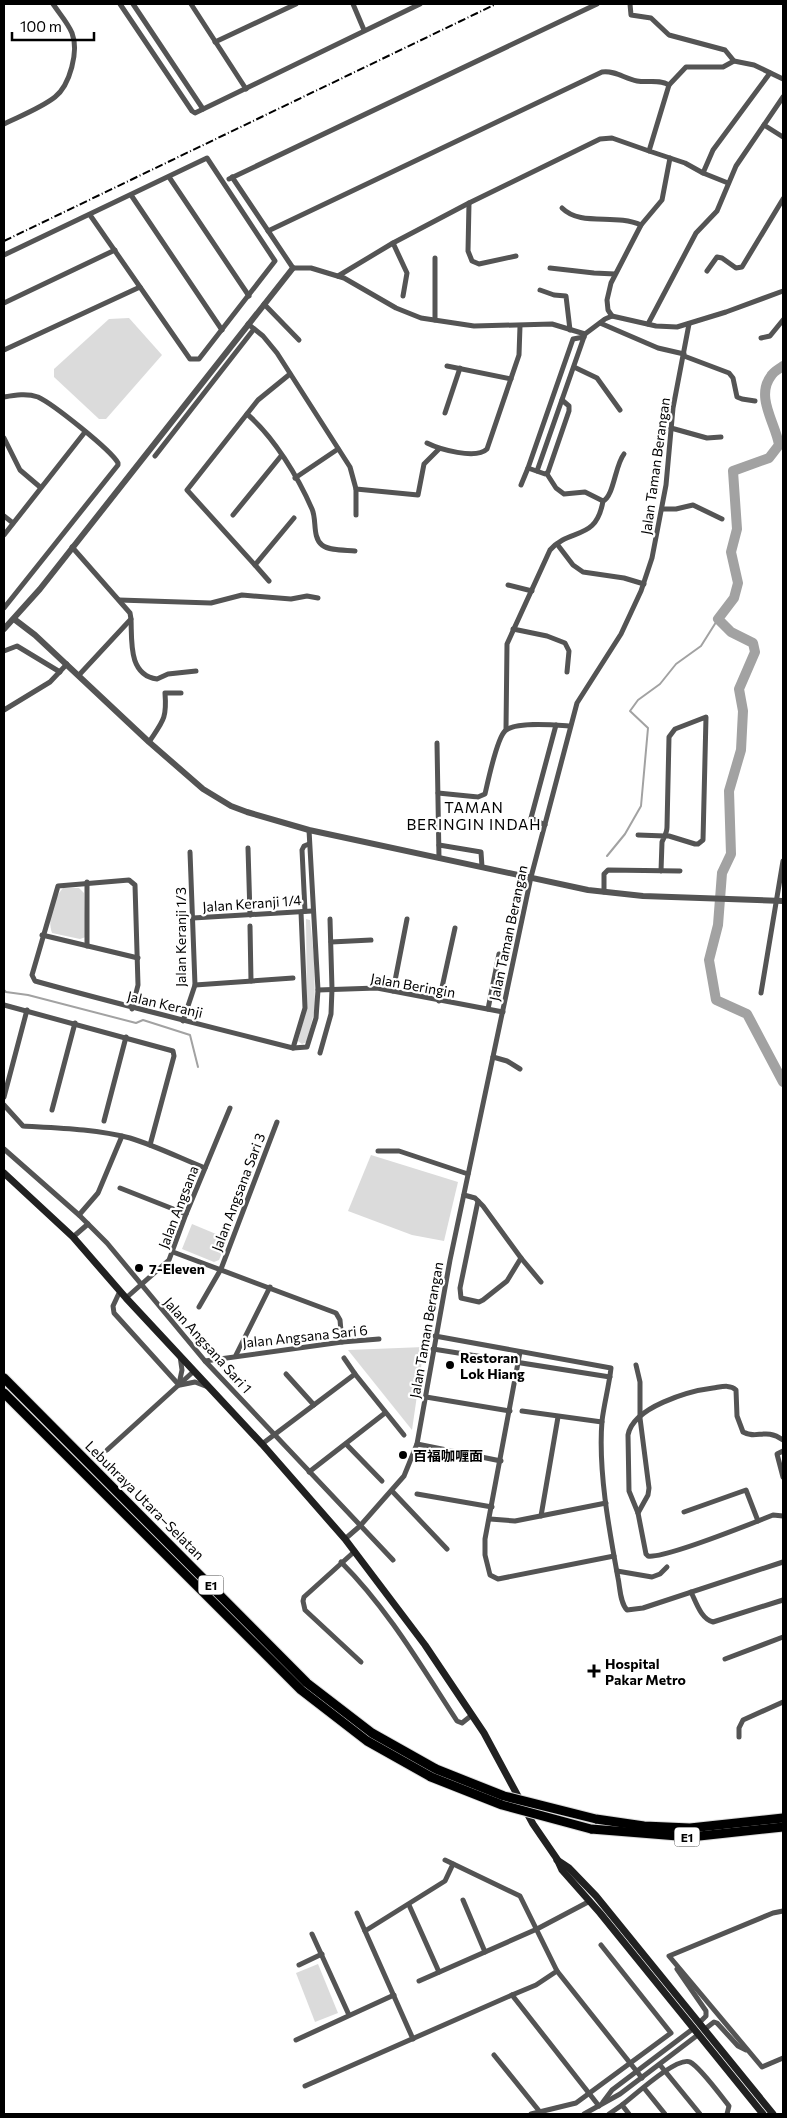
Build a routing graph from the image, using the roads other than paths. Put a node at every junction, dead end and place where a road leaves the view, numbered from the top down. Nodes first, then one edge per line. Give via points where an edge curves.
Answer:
1 (53, 4) edge
2 (120, 4) edge
3 (133, 4) edge
4 (191, 4) edge
5 (296, 4) edge
6 (353, 4) edge
7 (420, 4) edge
8 (597, 4) edge
9 (630, 4) edge
10 (409, 6) edge
11 (364, 30) junction
12 (215, 42) junction
13 (734, 61) junction
14 (770, 72) junction
15 (783, 79) edge
16 (669, 85) junction
17 (246, 89) junction
18 (783, 97) edge
19 (203, 109) junction
20 (4, 124) edge
21 (764, 124) junction
22 (783, 137) edge
23 (649, 151) junction
24 (670, 158) junction
25 (703, 174) junction
26 (169, 177) junction
27 (232, 178) junction
28 (224, 181) junction
29 (728, 183) junction
30 (131, 195) junction
31 (783, 199) edge
32 (469, 203) junction
33 (562, 208) dead end
34 (90, 215) junction
35 (640, 225) junction
36 (268, 231) junction
37 (393, 243) junction
38 (115, 250) junction
39 (4, 256) edge
40 (516, 256) dead end
41 (435, 258) dead end
42 (293, 268) junction
43 (550, 268) dead end
44 (707, 271) dead end
45 (615, 274) junction
46 (338, 276) junction
47 (140, 287) junction
48 (540, 290) dead end
49 (783, 291) edge
50 (249, 296) junction
51 (403, 296) dead end
52 (4, 303) edge
53 (264, 304) junction
54 (612, 316) junction
55 (435, 320) junction
56 (783, 320) edge
57 (600, 323) junction
58 (248, 324) junction
59 (648, 324) junction
60 (689, 324) junction
61 (520, 326) junction
62 (254, 329) junction
63 (222, 330) junction
64 (570, 330) junction
65 (584, 336) junction
66 (761, 338) dead end
67 (299, 340) dead end
68 (4, 350) edge
69 (684, 355) junction
70 (447, 366) dead end
71 (574, 367) junction
72 (460, 368) junction
73 (290, 374) junction
74 (511, 379) junction
75 (4, 397) edge
76 (562, 400) junction
77 (755, 401) dead end
78 (620, 410) dead end
79 (445, 413) dead end
80 (247, 414) junction
81 (671, 428) junction
82 (85, 432) junction
83 (721, 437) dead end
84 (4, 438) edge
85 (427, 443) dead end
86 (438, 448) junction
87 (338, 449) junction
88 (624, 454) dead end
89 (154, 456) dead end
90 (281, 456) junction
91 (528, 468) junction
92 (537, 471) junction
93 (547, 474) junction
94 (295, 478) junction
95 (521, 485) dead end
96 (40, 487) junction
97 (356, 489) junction
98 (603, 501) junction
99 (662, 509) junction
100 (233, 515) dead end
101 (356, 515) dead end
102 (4, 516) edge
103 (294, 518) dead end
104 (722, 519) dead end
105 (13, 523) junction
106 (4, 535) edge
107 (557, 544) junction
108 (72, 547) junction
109 (355, 551) dead end
110 (255, 565) junction
111 (270, 581) dead end
112 (644, 584) junction
113 (508, 586) dead end
114 (532, 591) junction
115 (318, 598) dead end
116 (119, 600) junction
117 (4, 608) edge
118 (14, 619) junction
119 (131, 619) junction
120 (4, 629) edge
121 (513, 629) junction
122 (4, 652) edge
123 (68, 664) junction
124 (196, 670) dead end
125 (60, 672) junction
126 (567, 672) dead end
127 (79, 676) junction
128 (181, 693) dead end
129 (4, 710) edge
130 (556, 726) junction
131 (570, 726) junction
132 (506, 729) junction
133 (149, 742) junction
134 (437, 743) dead end
135 (438, 793) junction
136 (545, 825) junction
137 (309, 830) junction
138 (638, 835) dead end
139 (665, 836) junction
140 (309, 844) junction
141 (439, 846) junction
142 (248, 848) dead end
143 (190, 852) dead end
144 (439, 858) junction
145 (783, 861) edge
146 (482, 867) junction
147 (661, 871) junction
148 (680, 871) dead end
149 (531, 877) junction
150 (87, 882) junction
151 (604, 892) junction
152 (780, 901) edge
153 (312, 911) junction
154 (303, 912) junction
155 (250, 915) junction
156 (193, 918) junction
157 (330, 919) dead end
158 (406, 919) dead end
159 (250, 926) dead end
160 (455, 928) dead end
161 (42, 935) junction
162 (371, 940) dead end
163 (331, 942) junction
164 (87, 946) junction
165 (499, 954) dead end
166 (138, 958) junction
167 (292, 978) dead end
168 (251, 981) junction
169 (195, 985) junction
170 (332, 989) junction
171 (318, 990) junction
172 (393, 991) junction
173 (761, 993) dead end
174 (439, 1001) junction
175 (4, 1005) edge
176 (132, 1009) junction
177 (28, 1010) junction
178 (488, 1010) junction
179 (503, 1012) junction
180 (183, 1021) junction
181 (75, 1023) junction
182 (126, 1037) junction
183 (293, 1048) junction
184 (320, 1053) dead end
185 (493, 1057) junction
186 (520, 1069) dead end
187 (4, 1097) edge
188 (4, 1105) edge
189 (230, 1108) dead end
190 (52, 1110) dead end
191 (104, 1121) dead end
192 (277, 1122) dead end
193 (122, 1136) junction
194 (150, 1145) junction
195 (4, 1149) edge
196 (378, 1151) dead end
197 (205, 1168) junction
198 (4, 1173) edge
199 (468, 1174) junction
200 (120, 1188) dead end
201 (464, 1195) junction
202 (478, 1201) junction
203 (186, 1214) junction
204 (79, 1215) junction
205 (88, 1224) junction
206 (73, 1237) junction
207 (173, 1252) junction
208 (521, 1258) junction
209 (220, 1269) junction
210 (541, 1282) dead end
211 (142, 1286) junction
212 (270, 1288) junction
213 (120, 1291) junction
214 (126, 1298) junction
215 (199, 1307) dead end
216 (435, 1336) junction
217 (379, 1339) dead end
218 (342, 1342) junction
219 (433, 1349) junction
220 (520, 1352) junction
221 (236, 1355) junction
222 (180, 1356) junction
223 (344, 1358) dead end
224 (205, 1361) junction
225 (518, 1362) junction
226 (636, 1365) dead end
227 (194, 1371) junction
228 (286, 1374) dead end
229 (355, 1374) junction
230 (610, 1377) junction
231 (4, 1378) edge
232 (179, 1385) junction
233 (209, 1387) junction
234 (4, 1393) edge
235 (426, 1397) junction
236 (314, 1404) junction
237 (522, 1411) dead end
238 (510, 1412) junction
239 (385, 1413) junction
240 (558, 1417) junction
241 (640, 1418) junction
242 (602, 1422) junction
243 (275, 1435) junction
244 (404, 1435) dead end
245 (783, 1440) edge
246 (262, 1444) junction
247 (346, 1444) junction
248 (417, 1444) junction
249 (107, 1450) dead end
250 (783, 1451) edge
251 (501, 1461) junction
252 (309, 1472) junction
253 (783, 1477) edge
254 (382, 1481) dead end
255 (392, 1491) junction
256 (417, 1494) dead end
257 (606, 1503) junction
258 (492, 1508) junction
259 (684, 1512) dead end
260 (638, 1513) junction
261 (541, 1516) junction
262 (783, 1516) edge
263 (490, 1519) junction
264 (758, 1521) junction
265 (360, 1526) junction
266 (345, 1539) junction
267 (447, 1549) dead end
268 (354, 1551) junction
269 (614, 1556) junction
270 (393, 1560) dead end
271 (341, 1562) junction
272 (783, 1562) edge
273 (667, 1567) dead end
274 (617, 1571) junction
275 (691, 1592) junction
276 (783, 1600) edge
277 (783, 1637) edge
278 (725, 1659) dead end
279 (361, 1662) dead end
280 (783, 1702) edge
281 (472, 1715) junction
282 (739, 1737) dead end
283 (433, 1773) junction
284 (783, 1818) edge
285 (783, 1827) edge
286 (557, 1859) junction
287 (445, 1860) dead end
288 (453, 1864) junction
289 (462, 1900) dead end
290 (590, 1901) junction
291 (409, 1905) junction
292 (783, 1911) edge
293 (357, 1914) dead end
294 (537, 1929) junction
295 (366, 1931) junction
296 (312, 1934) dead end
297 (601, 1944) dead end
298 (485, 1952) junction
299 (322, 1954) junction
300 (299, 1965) dead end
301 (676, 1965) junction
302 (557, 1971) junction
303 (439, 1972) junction
304 (419, 1981) dead end
305 (394, 1995) junction
306 (512, 1995) junction
307 (349, 2015) junction
308 (700, 2022) junction
309 (694, 2028) junction
310 (705, 2029) junction
311 (699, 2034) junction
312 (413, 2039) junction
313 (296, 2040) dead end
314 (749, 2052) junction
315 (494, 2055) dead end
316 (783, 2058) edge
317 (630, 2064) junction
318 (660, 2064) junction
319 (665, 2071) junction
320 (637, 2072) junction
321 (642, 2078) junction
322 (305, 2086) dead end
323 (644, 2088) junction
324 (590, 2093) junction
325 (601, 2104) junction
326 (622, 2105) junction
327 (540, 2112) junction
328 (531, 2114) edge
329 (584, 2114) edge
330 (609, 2114) edge
331 (629, 2114) edge
332 (665, 2114) edge
333 (700, 2114) edge
334 (727, 2114) edge
335 (764, 2114) edge
336 (773, 2114) edge

1 - 20 street via 73,36 70,74 64,88 55,97
2 - 19 street via 192,111 195,113
3 - 19 street
4 - 12 street
5 - 12 street
6 - 11 street
7 - 10 street
8 - 27 street
9 - 13 street via 631,15 651,18 669,35 725,50
10 - 11 street
11 - 17 street
12 - 17 street
13 - 14 street
13 - 16 street via 723,67 686,67
14 - 15 street
14 - 25 street via 713,150
16 - 23 street
16 - 36 street via 602,72
17 - 19 street
18 - 21 street
21 - 22 street
21 - 29 street
23 - 24 street
23 - 32 street via 606,137
24 - 25 street
24 - 35 street via 662,200
25 - 29 street
26 - 28 street via 207,158
26 - 30 street
26 - 50 street
27 - 28 street
27 - 36 street
28 - 50 street via 275,261
29 - 59 street via 717,211 696,233
30 - 34 street
30 - 63 street
31 - 44 street via 742,267 736,268 717,257
32 - 37 street
32 - 40 street via 468,251 472,261 479,264
33 - 35 street via 578,218 622,219
34 - 38 street
34 - 39 street
35 - 45 street
36 - 42 street
37 - 46 street
37 - 51 street via 407,273
38 - 47 street
38 - 52 street
41 - 55 street
42 - 46 street via 311,268
42 - 53 street
43 - 45 street
45 - 54 street via 607,300
46 - 55 street via 403,312
47 - 63 street via 190,359 199,359
47 - 68 street
48 - 64 street via 566,296
49 - 60 street
50 - 63 street
53 - 58 street
53 - 67 street
54 - 57 street
54 - 59 street
55 - 61 street via 474,326
56 - 66 street via 770,336
57 - 65 street
57 - 69 street via 658,348
58 - 62 street
58 - 108 street
59 - 60 street via 668,327
60 - 69 street, Jalan Taman Berangan
61 - 64 street via 552,324
61 - 74 street via 519,355
62 - 73 street via 270,344
62 - 89 street
64 - 65 street
65 - 71 street
65 - 91 street via 573,339
69 - 77 street via 729,373 737,397
69 - 81 street, Jalan Taman Berangan
70 - 72 street
71 - 76 street
71 - 78 street via 596,378
72 - 74 street
72 - 79 street
73 - 80 street via 258,400
73 - 87 street
74 - 86 street via 484,452 450,452
75 - 82 street via 36,397
76 - 92 street
76 - 93 street via 570,406 569,411
80 - 90 street via 265,431
80 - 110 street via 187,490
81 - 83 street via 707,438
81 - 99 street, Jalan Taman Berangan
82 - 96 street
82 - 117 street via 118,461 118,466
84 - 96 street via 20,470
85 - 86 street
86 - 97 street via 424,464 418,495
87 - 94 street
87 - 97 street via 350,467
88 - 98 street via 608,498
90 - 94 street
90 - 100 street
91 - 92 street
91 - 95 street
92 - 93 street
93 - 98 street via 564,494 581,492
94 - 109 street via 312,510 316,538 320,544 326,548
96 - 105 street
97 - 101 street
98 - 107 street via 598,520 591,527
99 - 104 street via 693,505
99 - 112 street, Jalan Taman Berangan
102 - 105 street
103 - 110 street
105 - 106 street
107 - 112 street via 573,565 583,572
107 - 114 street via 550,550
108 - 116 street
108 - 118 street
110 - 111 street
112 - 131 street, Jalan Taman Berangan via 621,634 581,695
113 - 114 street
114 - 121 street
115 - 116 street via 307,596 291,600 242,595 211,603
116 - 119 street
118 - 120 street
118 - 123 street
119 - 124 street via 134,660 145,676 157,679
119 - 127 street
121 - 126 street via 565,643 569,651
121 - 132 street via 507,644
122 - 125 street via 16,646
123 - 125 street
123 - 127 street
125 - 129 street via 50,682
127 - 133 street
128 - 133 street via 165,693 167,707 164,719
130 - 131 street
130 - 132 street
130 - 136 street via 531,818
131 - 136 street, Jalan Taman Berangan
132 - 135 street via 500,738 485,794 478,797
133 - 137 street via 216,798 247,812
134 - 135 street
135 - 141 street
136 - 149 street, Jalan Taman Berangan
137 - 140 street
137 - 144 street
138 - 139 street
139 - 139 street via 701,843 706,717 675,729 669,737
139 - 147 street via 661,848
140 - 153 street
140 - 154 street via 302,850
141 - 144 street
141 - 146 street via 481,852
142 - 155 street
143 - 156 street, Jalan Keranji 1/3
144 - 146 street
145 - 152 street
146 - 149 street
147 - 148 street
147 - 151 street via 608,870 604,874
149 - 151 street
149 - 179 street, Jalan Taman Berangan
150 - 161 street via 58,886
150 - 164 street
150 - 166 street via 133,882
151 - 152 street
152 - 173 street
153 - 154 street, Jalan Keranji 1/4
153 - 171 street
154 - 155 street, Jalan Keranji 1/4
154 - 183 street via 305,1008
155 - 156 street, Jalan Keranji 1/4
156 - 169 street, Jalan Keranji 1/3
157 - 163 street
158 - 172 street
159 - 168 street
160 - 174 street
161 - 164 street
161 - 176 street, Jalan Keranji via 32,979
162 - 163 street
163 - 170 street
164 - 166 street
165 - 178 street
166 - 176 street via 138,985
167 - 168 street
168 - 169 street
169 - 180 street, Jalan Keranji 1/3
170 - 171 street, Jalan Beringin
170 - 172 street, Jalan Beringin
170 - 184 street via 331,1014
171 - 183 street, Jalan Keranji via 316,1018 308,1045 305,1049
172 - 174 street, Jalan Beringin
174 - 178 street, Jalan Beringin
175 - 177 street
176 - 180 street, Jalan Keranji
177 - 181 street
177 - 187 street
178 - 179 street, Jalan Beringin
179 - 185 street, Jalan Taman Berangan
180 - 183 street, Jalan Keranji
181 - 182 street
181 - 190 street
182 - 191 street
182 - 194 street via 171,1049 174,1053
185 - 186 street
185 - 199 street, Jalan Taman Berangan
188 - 193 street via 23,1126
189 - 197 street, Jalan Angsana
192 - 209 street, Jalan Angsana Sari 3
193 - 194 street
193 - 204 street via 98,1192
194 - 197 street
195 - 204 street, Jalan Angsana Sari 1
196 - 199 street via 399,1151
197 - 203 street, Jalan Angsana
198 - 206 main road
199 - 201 street, Jalan Taman Berangan
200 - 203 street
201 - 202 street
201 - 216 street, Jalan Taman Berangan
202 - 208 street
202 - 208 street via 460,1288 461,1298 483,1300 507,1281
203 - 207 street, Jalan Angsana
204 - 205 street, Jalan Angsana Sari 1
205 - 206 street
205 - 211 street, Jalan Angsana Sari 1
206 - 213 main road
207 - 209 street
207 - 211 street, Jalan Angsana via 164,1267
208 - 210 street
209 - 212 street
209 - 215 street, Jalan Angsana Sari 3
211 - 214 street, Jalan Angsana
211 - 224 street, Jalan Angsana Sari 1
212 - 218 street via 336,1313
212 - 221 street
213 - 214 main road
213 - 232 street via 112,1311
214 - 222 main road
216 - 219 street, Jalan Taman Berangan
216 - 220 street
217 - 218 street, Jalan Angsana Sari 6
218 - 221 street, Jalan Angsana Sari 6
219 - 225 street
219 - 235 street, Jalan Taman Berangan
220 - 225 street
220 - 230 street via 612,1368
221 - 224 street, Jalan Angsana Sari 6
222 - 227 main road
222 - 232 street
223 - 229 street
224 - 243 street, Jalan Angsana Sari 1
225 - 230 street
225 - 238 street
226 - 241 street via 641,1391
227 - 232 street
227 - 233 main road
228 - 236 street
229 - 236 street
229 - 239 street
230 - 242 street
231 - 283 highway, Lebuhraya Utara–Selatan / E1 via 307,1683 372,1733
232 - 233 street via 195,1382
232 - 249 street
233 - 246 main road
234 - 283 highway, Lebuhraya Utara–Selatan / E1 via 301,1690 367,1741
235 - 238 street
235 - 248 street, Jalan Taman Berangan
236 - 243 street
237 - 240 street
238 - 251 street
239 - 244 street
239 - 247 street
240 - 242 street
240 - 261 street
241 - 245 street via 681,1394 732,1386 736,1390 737,1416 743,1432 773,1434
241 - 260 street via 649,1492
241 - 260 street via 628,1436 629,1491
242 - 257 street
243 - 246 street
243 - 252 street, Jalan Angsana Sari 1
246 - 266 main road
247 - 252 street
247 - 254 street
248 - 251 street
248 - 255 street, Jalan Taman Berangan via 406,1472
250 - 253 street via 777,1454
251 - 258 street
252 - 265 street, Jalan Angsana Sari 1
255 - 265 street, Jalan Taman Berangan
255 - 267 street
256 - 258 street
257 - 261 street
257 - 269 street
258 - 263 street
259 - 264 street via 746,1490
260 - 264 street via 646,1554 651,1557
261 - 263 street via 509,1522
262 - 264 street via 777,1514
263 - 269 street via 485,1555 494,1579
265 - 266 street, Jalan Taman Berangan
265 - 270 street, Jalan Angsana Sari 1
266 - 268 main road
268 - 271 street
268 - 281 main road via 425,1645
269 - 274 street
271 - 279 street via 304,1597 303,1606
271 - 281 street via 364,1585 408,1645 457,1721 462,1723
272 - 275 street
273 - 274 street via 656,1576
274 - 275 street via 627,1610
275 - 276 street via 702,1614 713,1622
277 - 278 street
280 - 282 street via 743,1720
281 - 286 main road via 533,1824
283 - 284 highway, Lebuhraya Utara–Selatan / E1, bridge via 504,1796 596,1819 644,1826 690,1828
283 - 285 highway, Lebuhraya Utara–Selatan / E1, bridge via 502,1805 591,1829 690,1837
286 - 290 main road via 562,1870
286 - 308 main road via 596,1896 653,1969
287 - 288 street
288 - 291 street via 445,1881
288 - 294 street via 515,1892
289 - 298 street
290 - 294 street
290 - 309 main road
291 - 295 street
291 - 303 street
292 - 301 street via 669,1956
293 - 295 street
294 - 298 street
294 - 302 street
295 - 305 street
296 - 299 street
297 - 317 street via 671,2034
298 - 303 street
299 - 300 street
299 - 307 street
301 - 308 street via 706,2011
301 - 314 street
302 - 306 street
302 - 317 street
303 - 304 street
305 - 307 street
305 - 312 street
306 - 312 street
306 - 324 street
307 - 313 street
308 - 309 main road
308 - 310 main road
309 - 311 main road
309 - 320 street
310 - 311 main road
310 - 314 street via 716,2023 738,2046
310 - 336 main road
311 - 318 street
311 - 335 main road
312 - 322 street
314 - 316 street via 762,2067
315 - 327 street
317 - 320 street
317 - 324 street
318 - 319 street
318 - 321 street
319 - 323 street
319 - 333 street
319 - 334 street via 684,2061 689,2062 729,2106
320 - 321 street
320 - 325 street via 612,2090
321 - 325 street
323 - 326 street
323 - 332 street
324 - 325 street
324 - 327 street via 570,2105
325 - 329 street
326 - 330 street
326 - 331 street
327 - 328 street

